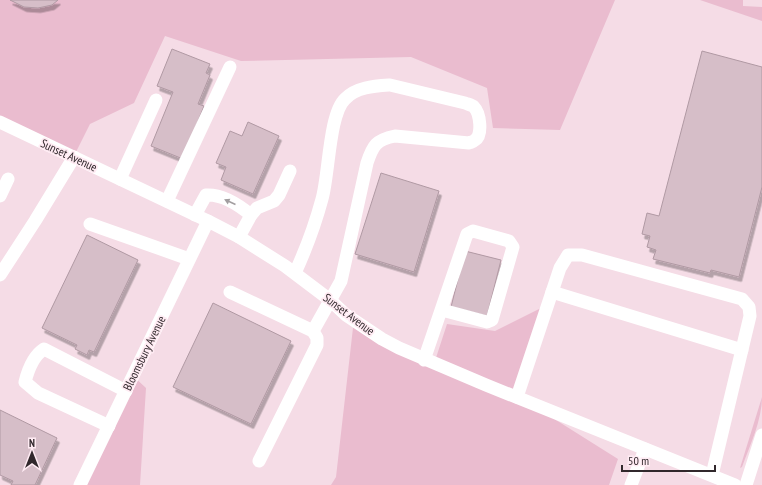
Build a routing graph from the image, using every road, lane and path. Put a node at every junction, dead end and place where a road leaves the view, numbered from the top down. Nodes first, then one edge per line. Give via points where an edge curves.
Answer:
1 (230, 67) dead end
2 (156, 100) dead end
3 (0, 122) edge
4 (74, 157) junction
5 (290, 171) dead end
6 (8, 179) dead end
7 (120, 179) junction
8 (0, 196) edge
9 (167, 201) junction
10 (195, 215) junction
11 (251, 215) junction
12 (208, 221) junction
13 (90, 224) dead end
14 (239, 237) junction
15 (189, 259) junction
16 (294, 273) junction
17 (0, 275) edge
18 (230, 292) dead end
19 (552, 292) junction
20 (330, 300) junction
21 (442, 310) junction
22 (313, 331) junction
23 (742, 350) junction
24 (424, 360) junction
25 (126, 390) junction
26 (517, 397) junction
27 (109, 426) junction
28 (762, 435) edge
29 (645, 449) junction
30 (259, 461) dead end
31 (712, 476) junction
32 (80, 485) edge
33 (631, 485) edge
34 (735, 485) edge
35 (746, 485) edge

1 - 9 street
2 - 7 street
3 - 4 street, Sunset Avenue
4 - 7 street, Sunset Avenue
4 - 17 street
5 - 11 street via 282,192 274,201 257,208
6 - 8 street
7 - 9 street, Sunset Avenue
9 - 10 street, Sunset Avenue
11 -> 10 street via 241,207 213,195 206,195
10 - 12 street, Sunset Avenue
11 - 14 street
12 - 14 street, Sunset Avenue
12 - 15 street, Bloomsbury Avenue
13 - 15 street
14 - 16 street, Sunset Avenue
15 - 25 street, Bloomsbury Avenue
16 - 20 street, Sunset Avenue
16 - 20 street via 309,241 323,197 334,123 339,106 345,98 358,90 390,85 474,107 479,117 480,129 478,137 468,143 395,136 383,138 371,149 340,281
18 - 22 street
19 - 23 street
19 - 23 street via 560,268 568,255 582,255 742,299 749,307 750,316
19 - 26 street
20 - 22 street
20 - 24 street, Sunset Avenue via 346,315 382,338
21 - 21 street via 467,234 473,231 512,244 492,320 487,322
21 - 24 street
22 - 30 street via 317,344
23 - 31 street
24 - 26 street, Sunset Avenue
25 - 27 street, Bloomsbury Avenue
25 - 27 street via 44,350 38,353 28,370 26,382 38,393
26 - 29 street, Sunset Avenue
27 - 32 street, Bloomsbury Avenue
28 - 35 street
29 - 31 street, Sunset Avenue
29 - 33 street
31 - 34 street, Sunset Avenue

